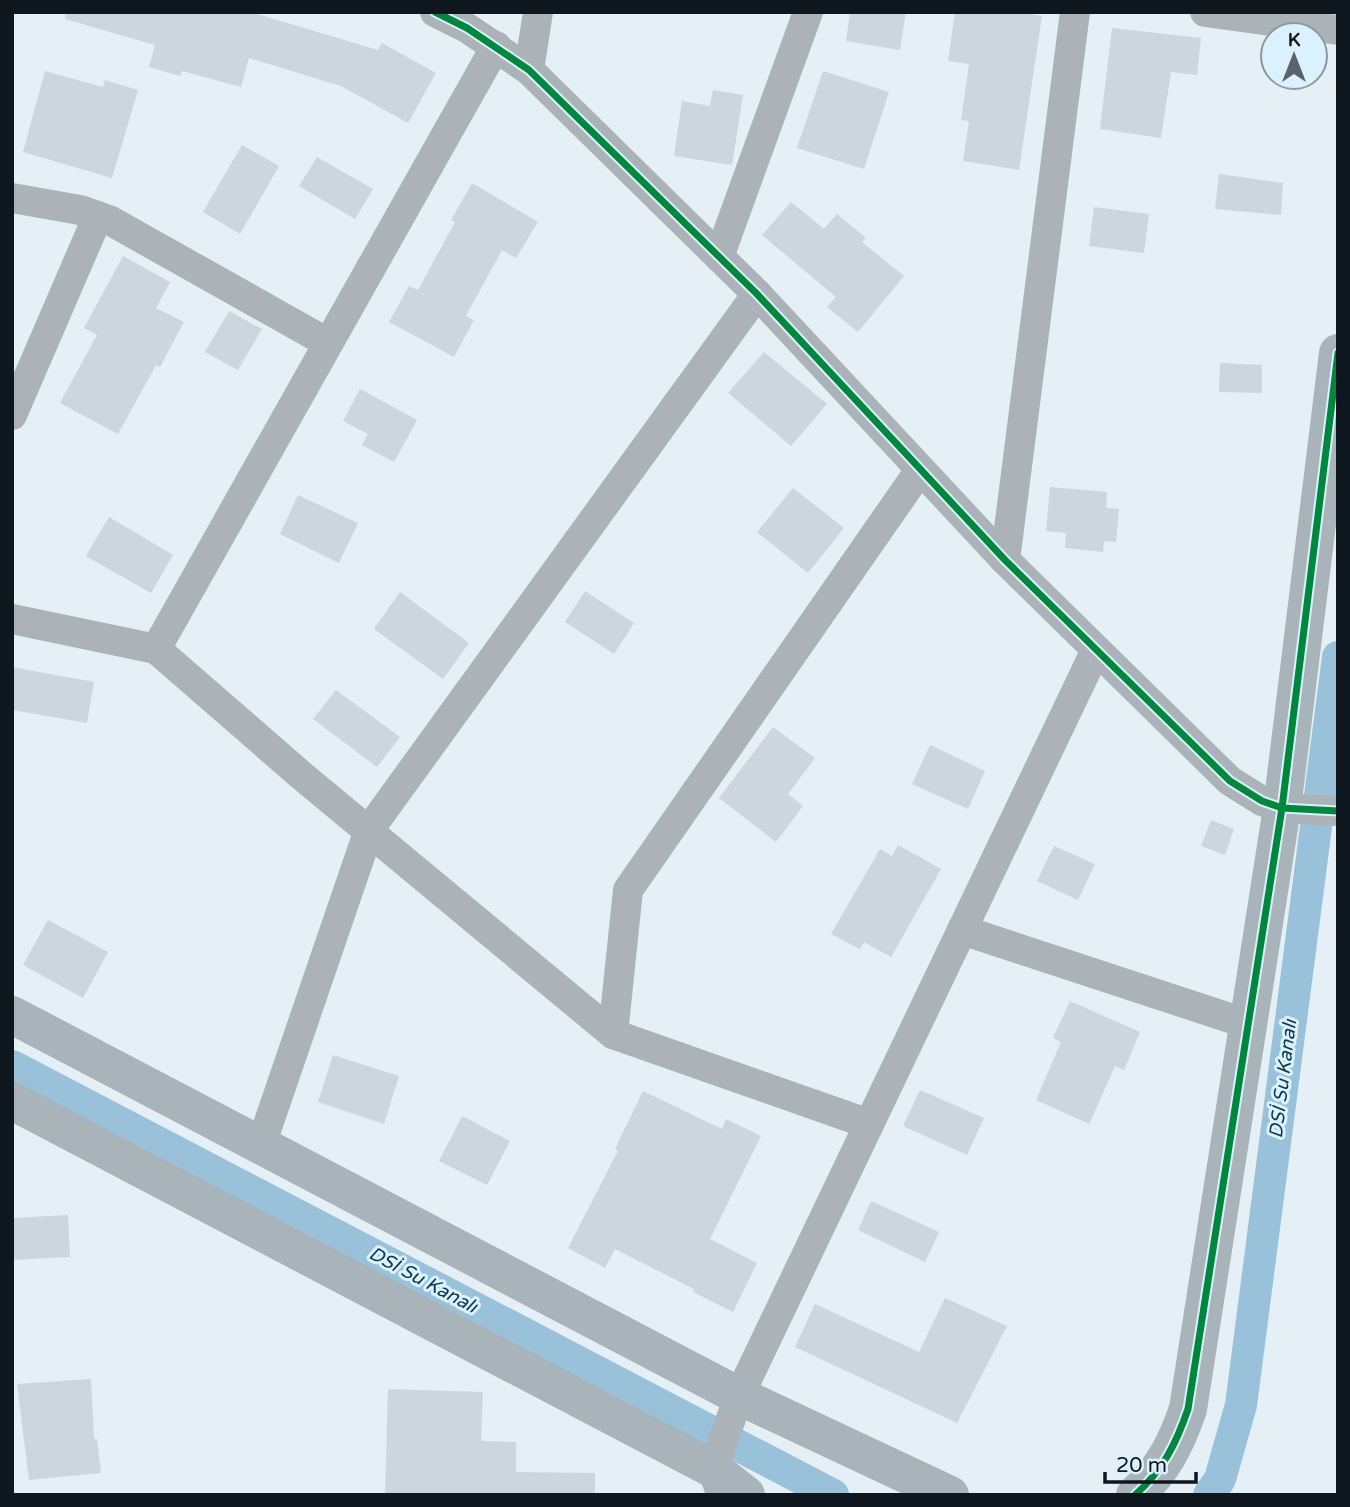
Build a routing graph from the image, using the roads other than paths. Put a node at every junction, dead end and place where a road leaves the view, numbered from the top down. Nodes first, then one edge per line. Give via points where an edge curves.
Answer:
1 (435, 12) edge
2 (538, 12) edge
3 (808, 12) edge
4 (1075, 12) edge
5 (1205, 12) edge
6 (1338, 30) edge
7 (496, 46) junction
8 (529, 70) junction
9 (12, 198) edge
10 (98, 216) junction
11 (719, 257) junction
12 (757, 294) junction
13 (328, 343) junction
14 (1338, 353) edge
15 (12, 415) edge
16 (920, 470) junction
17 (1005, 560) junction
18 (12, 619) edge
19 (156, 649) junction
20 (1097, 650) junction
21 (1282, 808) junction
22 (1336, 811) edge
23 (369, 831) junction
24 (962, 930) junction
25 (12, 1015) edge
26 (1248, 1024) junction
27 (612, 1034) junction
28 (12, 1101) edge
29 (869, 1124) junction
30 (261, 1145) junction
31 (739, 1396) junction
32 (717, 1482) edge
33 (746, 1495) edge
34 (950, 1495) edge
35 (1135, 1495) edge

1 - 7 street
2 - 8 street
3 - 11 street
4 - 17 street
5 - 6 street
7 - 8 street
7 - 13 street
8 - 11 street
9 - 10 street
10 - 13 street
10 - 15 street
11 - 12 street
12 - 16 street
12 - 23 street
13 - 19 street
14 - 21 street
16 - 17 street
16 - 27 street via 628,890
17 - 20 street
18 - 19 street
19 - 23 street
20 - 21 street via 1230,781
20 - 24 street
21 - 22 street
21 - 26 street
23 - 27 street
23 - 30 street
24 - 26 street
24 - 29 street
25 - 30 street
26 - 35 street via 1188,1409 1176,1445 1154,1478
27 - 29 street
28 - 32 street
29 - 31 street
30 - 31 street
31 - 32 street
31 - 34 street
32 - 33 street

